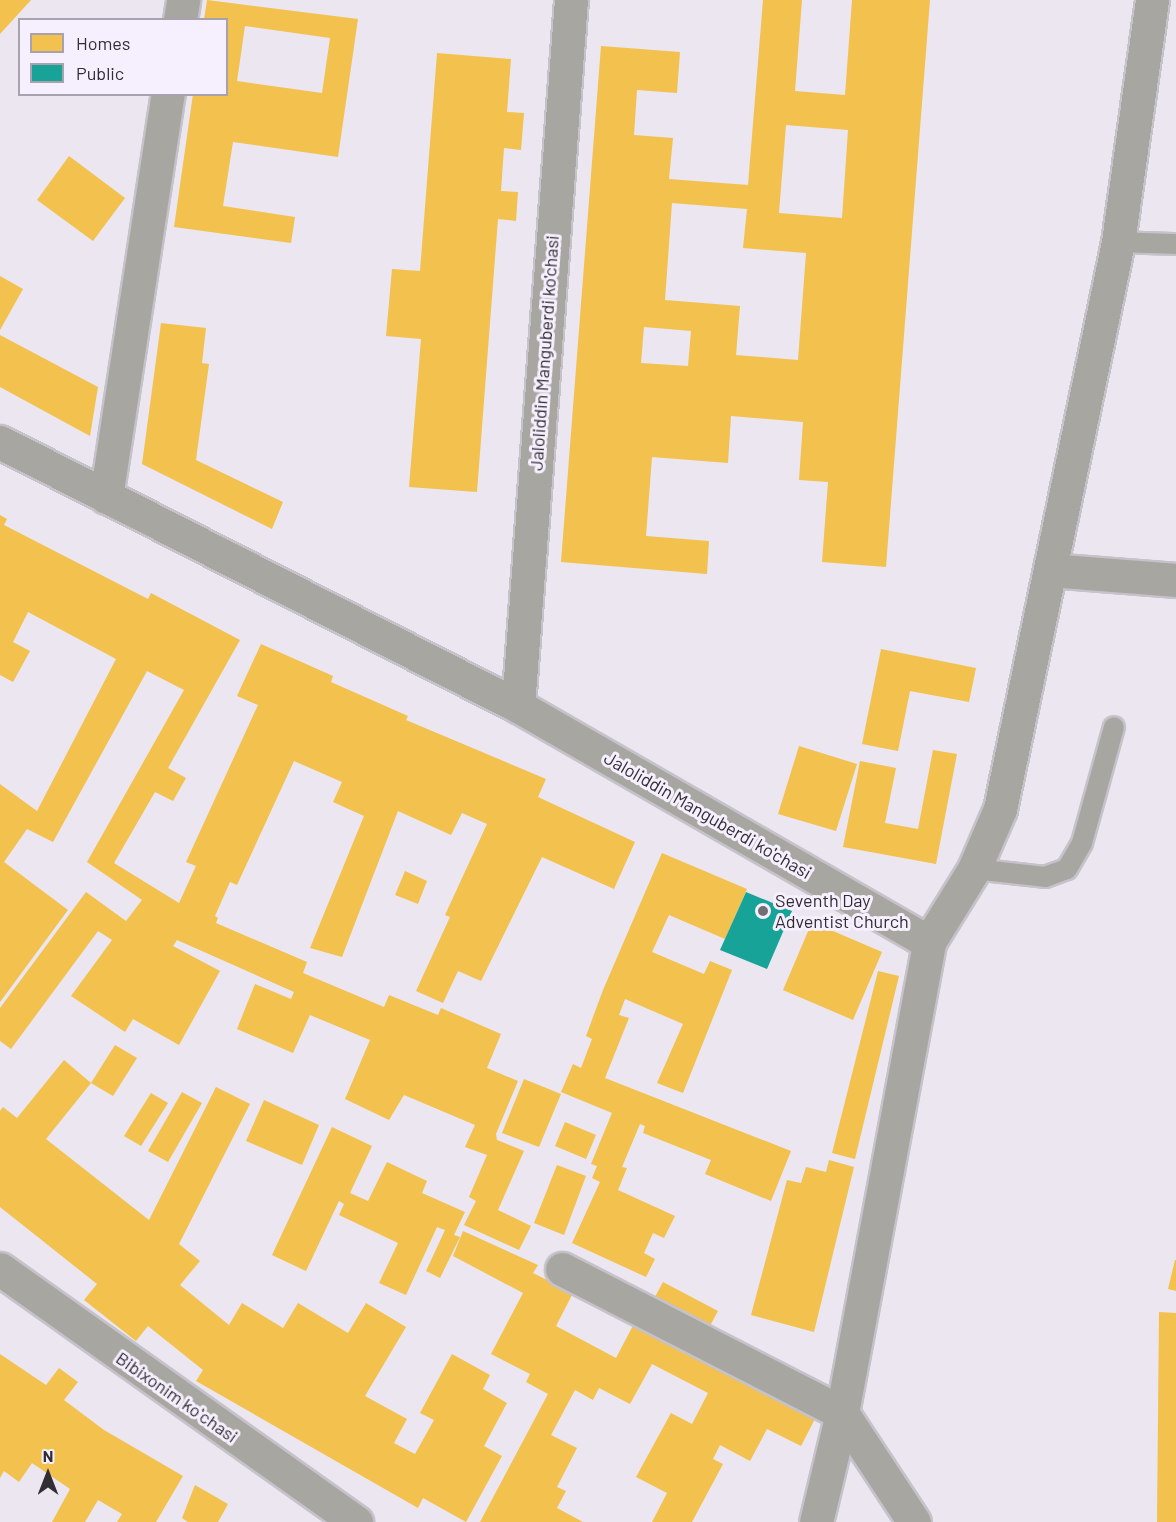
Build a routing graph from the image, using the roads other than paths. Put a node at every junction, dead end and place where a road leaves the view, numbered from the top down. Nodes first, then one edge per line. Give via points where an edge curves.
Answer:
1 (183, 0) edge
2 (571, 0) edge
3 (1152, 0) edge
4 (180, 18) edge
5 (168, 96) edge
6 (1118, 242) junction
7 (1176, 244) edge
8 (0, 442) edge
9 (106, 497) junction
10 (1050, 570) junction
11 (1176, 580) edge
12 (518, 706) junction
13 (1114, 727) dead end
14 (974, 869) junction
15 (929, 942) junction
16 (0, 1269) edge
17 (562, 1269) dead end
18 (842, 1413) junction
19 (356, 1522) edge
20 (816, 1522) edge
21 (914, 1522) edge

1 - 4 street
2 - 12 street, Jaloliddin Manguberdi ko'chasi
3 - 6 street
5 - 9 street
6 - 7 lane
6 - 10 street
8 - 9 street, Jaloliddin Manguberdi ko'chasi
9 - 12 street, Jaloliddin Manguberdi ko'chasi
10 - 11 street
10 - 14 street via 1000,809
12 - 15 street, Jaloliddin Manguberdi ko'chasi
13 - 14 lane via 1082,843 1067,869 1045,878
14 - 15 street
15 - 18 street
16 - 19 street, Bibixonim koʻchasi
17 - 18 street
18 - 20 street
18 - 21 street

